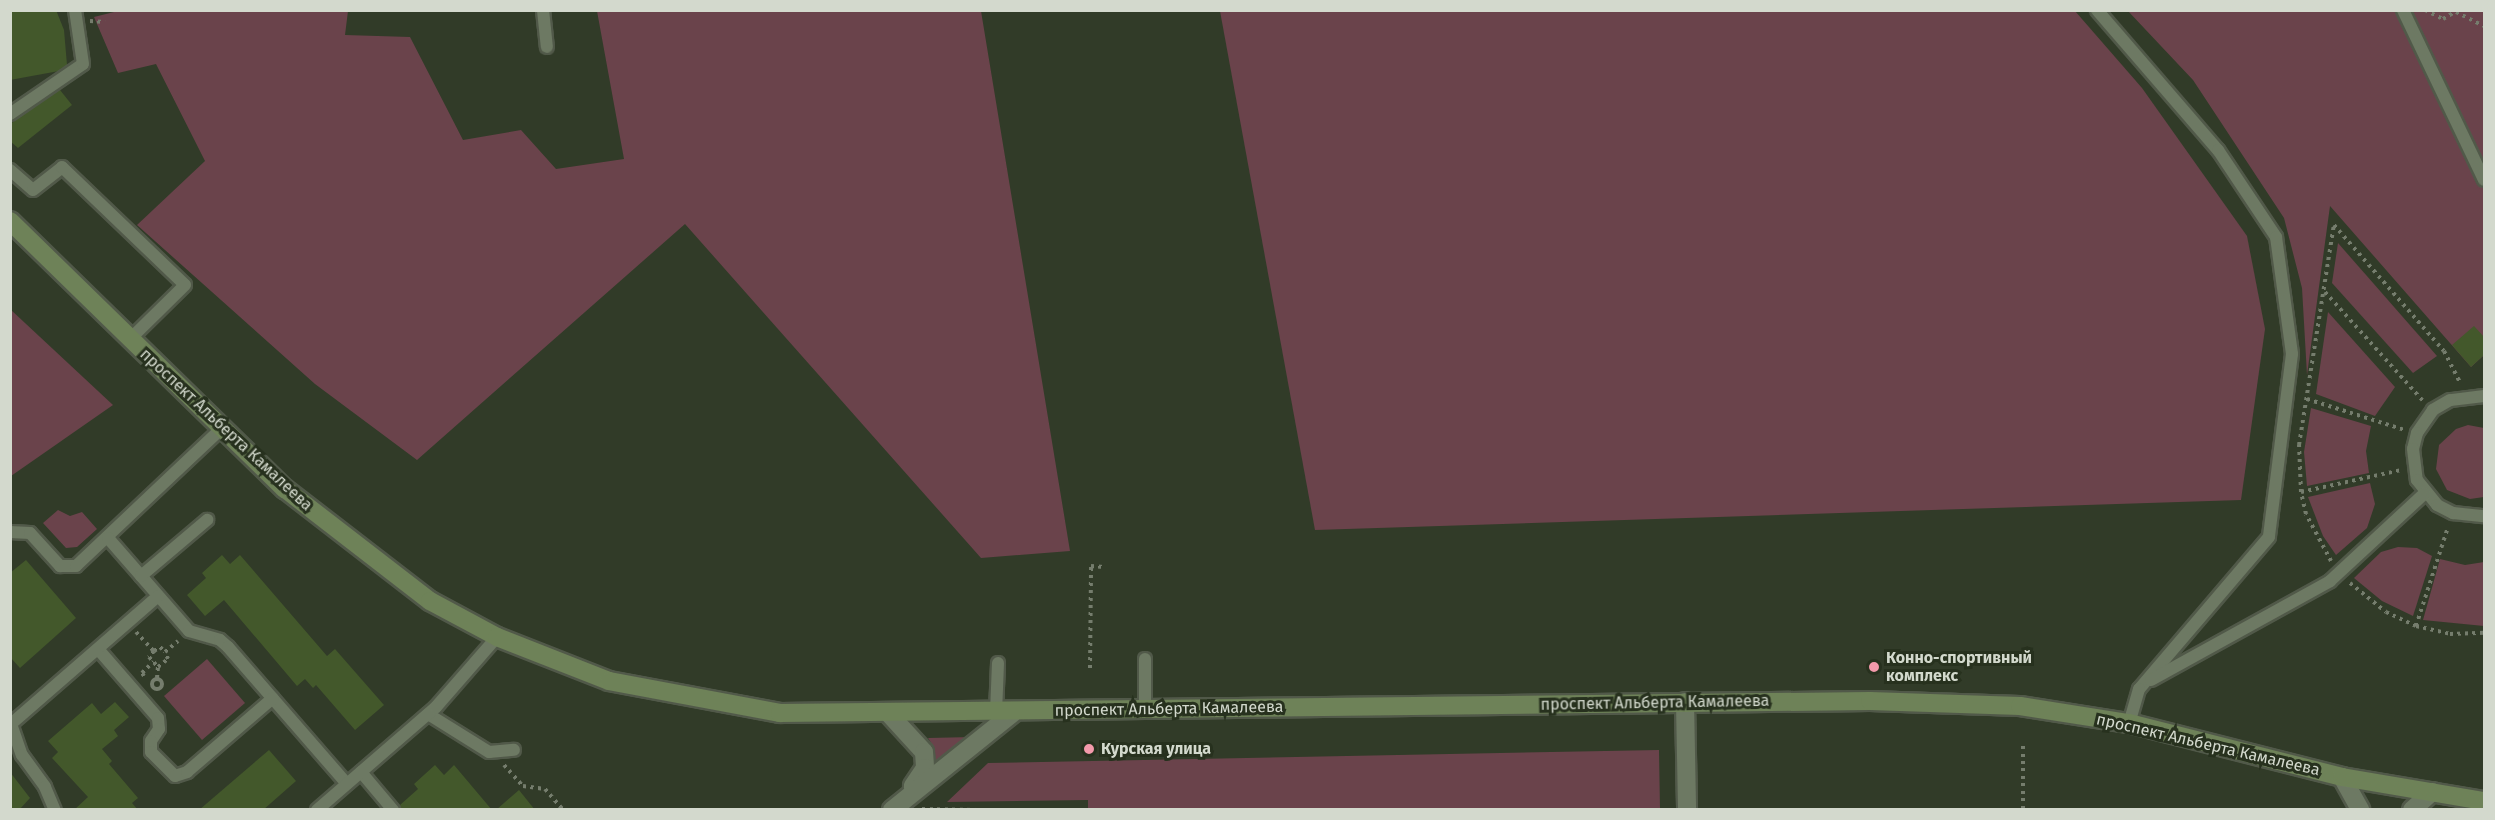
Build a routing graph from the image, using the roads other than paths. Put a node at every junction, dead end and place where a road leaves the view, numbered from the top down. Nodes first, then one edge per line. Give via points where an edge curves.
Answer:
1 (75, 10) edge
2 (543, 10) edge
3 (2097, 10) edge
4 (2403, 10) edge
5 (547, 47) dead end
6 (10, 114) edge
7 (10, 170) edge
8 (2484, 180) edge
9 (10, 221) edge
10 (129, 340) junction
11 (2484, 396) edge
12 (221, 429) junction
13 (2425, 493) junction
14 (2484, 516) edge
15 (207, 520) dead end
16 (10, 532) edge
17 (108, 538) junction
18 (141, 576) junction
19 (158, 596) junction
20 (497, 637) junction
21 (98, 649) junction
22 (1144, 659) dead end
23 (998, 663) dead end
24 (2145, 683) junction
25 (273, 698) junction
26 (1685, 702) junction
27 (1145, 707) junction
28 (1004, 713) junction
29 (428, 714) junction
30 (890, 715) junction
31 (11, 722) edge
32 (2129, 723) junction
33 (514, 750) dead end
34 (361, 772) junction
35 (2342, 777) junction
36 (347, 784) junction
37 (2432, 792) junction
38 (2484, 801) edge
39 (893, 809) edge
40 (55, 810) edge
41 (317, 810) edge
42 (393, 810) edge
43 (1687, 810) edge
44 (2360, 810) edge
45 (2412, 810) edge

1 - 6 lane via 83,64
2 - 5 lane
3 - 24 lane via 2218,150 2276,237 2292,354 2269,537
4 - 8 lane
7 - 10 lane via 33,190 62,167 185,285
9 - 10 main road, проспект Альберта Камалеева
10 - 12 main road, проспект Альберта Камалеева
11 - 13 lane via 2450,400 2433,410 2417,433 2413,466
12 - 17 lane
12 - 20 main road, проспект Альберта Камалеева via 285,489 430,601
13 - 14 lane via 2453,513
13 - 24 lane via 2330,581
15 - 18 lane
16 - 17 lane via 30,533 57,564 68,568 80,564
17 - 18 lane
18 - 19 lane
19 - 21 lane
19 - 25 lane via 189,631 225,643
20 - 29 lane
20 - 30 main road, проспект Альберта Камалеева via 609,681 780,713
21 - 25 lane via 158,718 159,729 151,741 151,752 175,776 187,772
21 - 31 lane
22 - 27 lane
23 - 28 lane
24 - 32 lane via 2139,689
25 - 36 lane
26 - 27 main road, проспект Альберта Камалеева
26 - 32 main road, проспект Альберта Камалеева via 1870,701 2020,706
26 - 43 street
27 - 28 main road, проспект Альберта Камалеева
28 - 30 main road, проспект Альберта Камалеева
28 - 39 street
29 - 33 lane via 494,754
29 - 34 lane
30 - 39 street via 924,752 926,760 919,778
31 - 40 lane via 22,754 45,787
32 - 35 main road, проспект Альберта Камалеева
34 - 36 lane
34 - 42 lane
35 - 37 main road, проспект Альберта Камалеева
35 - 44 street
36 - 41 lane
37 - 38 main road, проспект Альберта Камалеева
37 - 45 street

